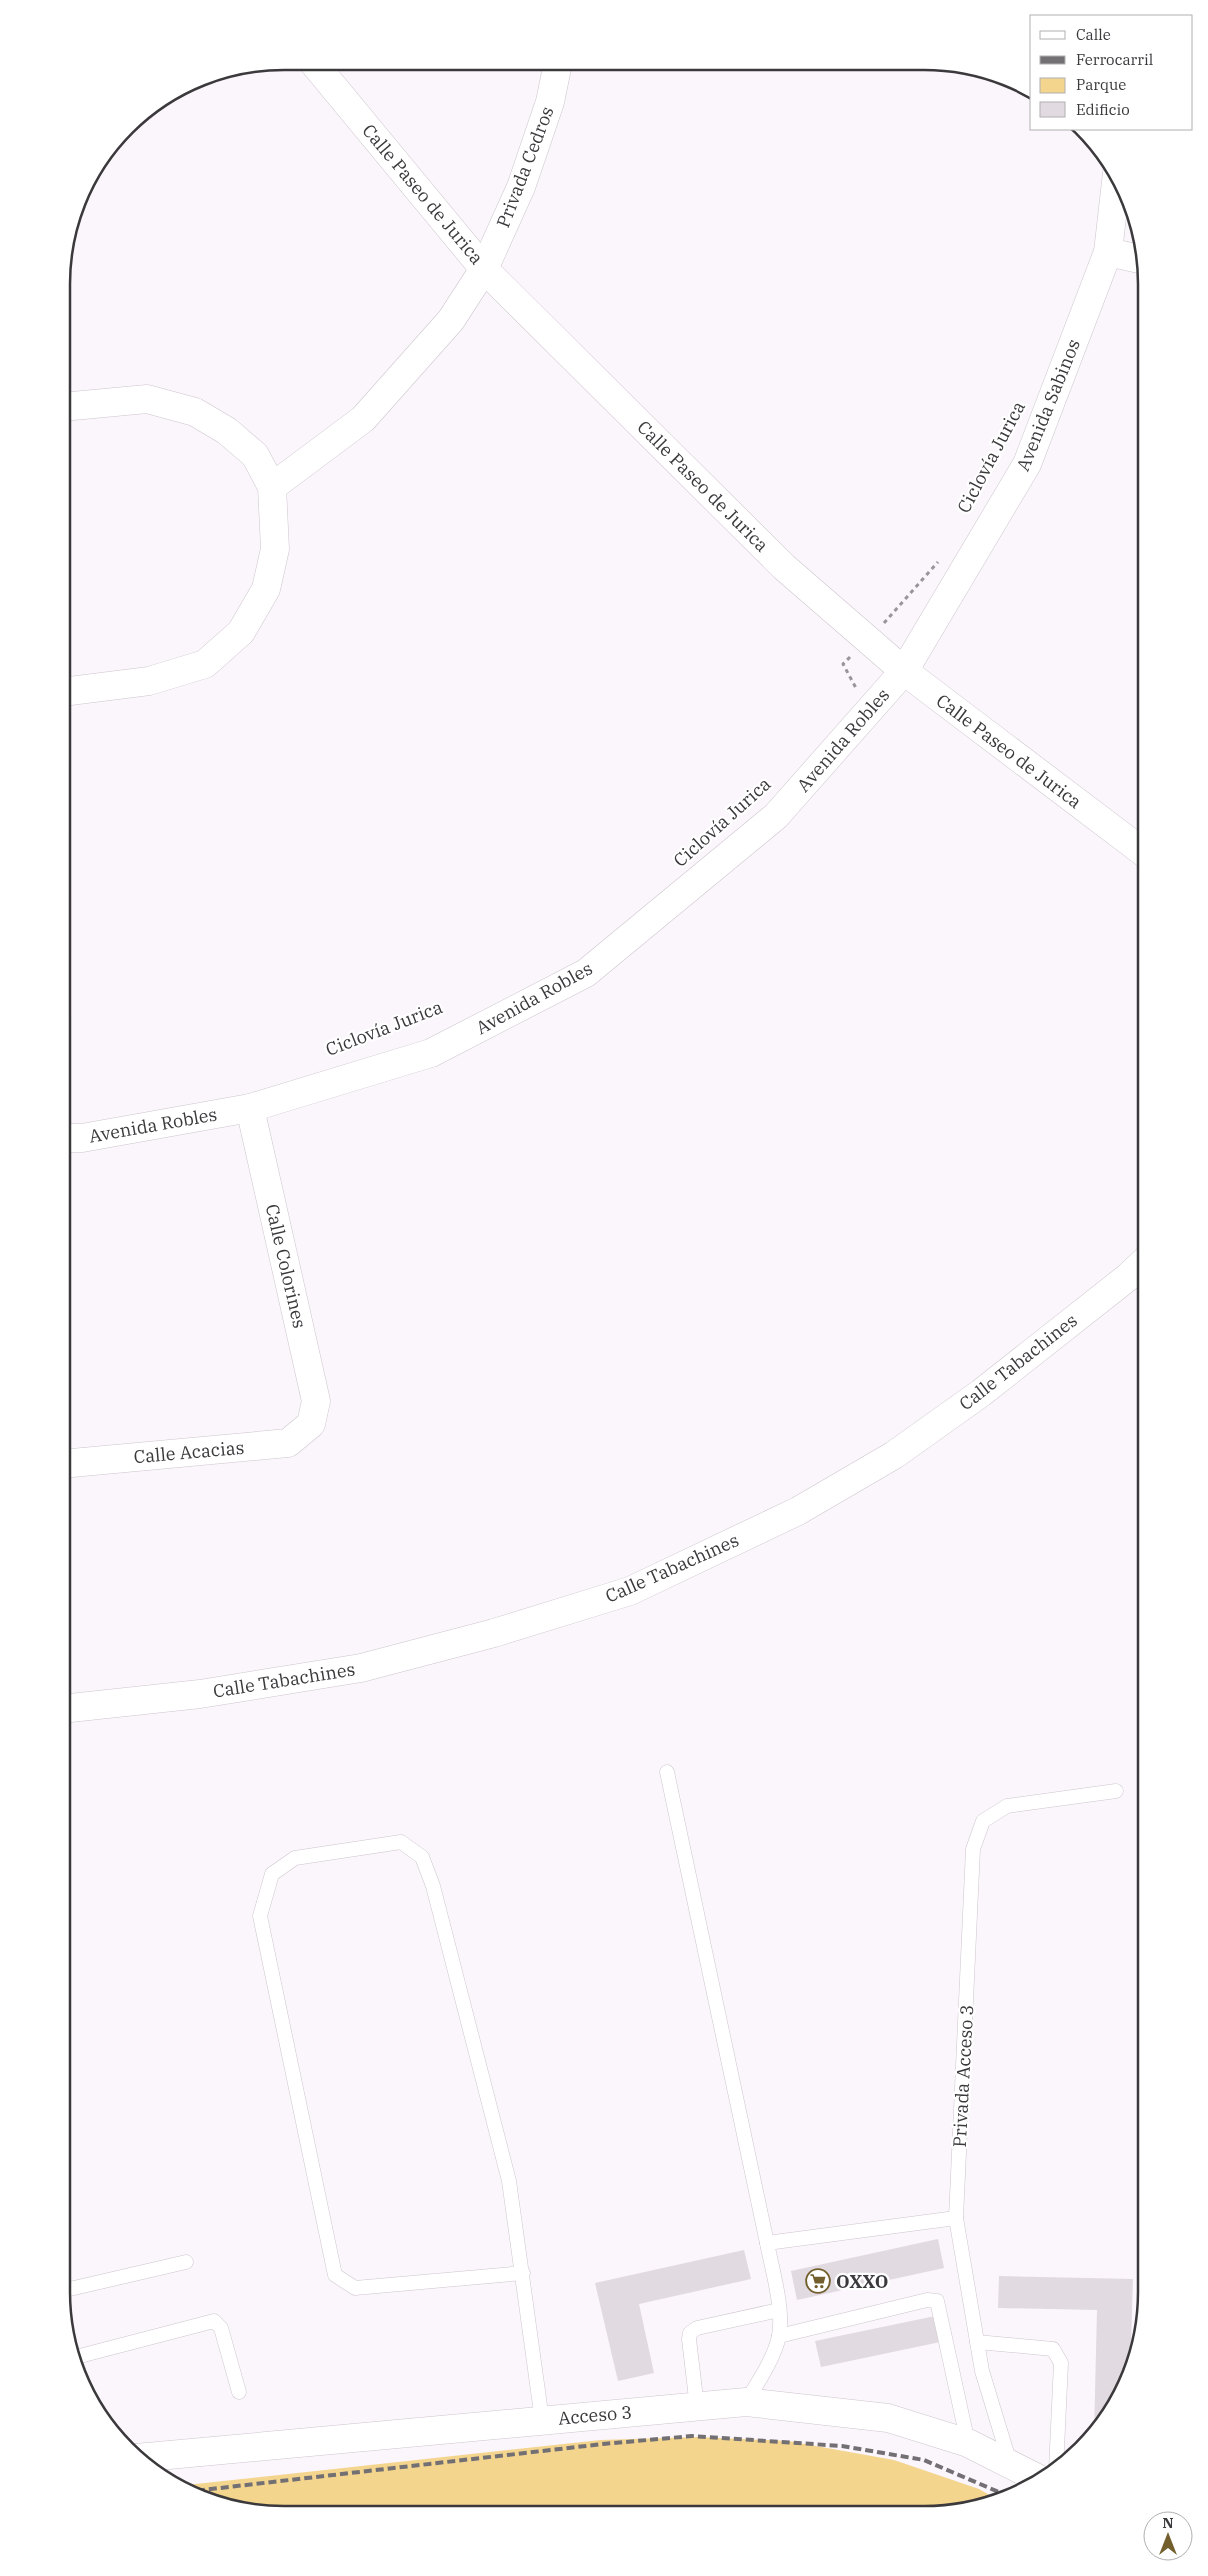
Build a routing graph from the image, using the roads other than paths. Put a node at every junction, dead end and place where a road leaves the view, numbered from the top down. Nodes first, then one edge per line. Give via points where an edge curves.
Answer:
1 (319, 70) edge
2 (557, 70) edge
3 (1115, 188) edge
4 (1108, 252) junction
5 (1136, 258) edge
6 (484, 269) junction
7 (70, 405) edge
8 (272, 487) junction
9 (904, 671) junction
10 (70, 691) edge
11 (1138, 848) edge
12 (250, 1108) junction
13 (70, 1138) edge
14 (1138, 1267) edge
15 (311, 1424) joint
16 (70, 1463) edge
17 (70, 1708) edge
18 (667, 1772) dead end
19 (1116, 1791) dead end
20 (956, 2218) junction
21 (767, 2243) junction
22 (186, 2262) dead end
23 (523, 2273) junction
24 (70, 2289) edge
25 (779, 2310) junction
26 (779, 2336) junction
27 (977, 2342) junction
28 (79, 2356) edge
29 (239, 2392) dead end
30 (746, 2402) junction
31 (697, 2407) junction
32 (542, 2420) junction
33 (968, 2443) junction
34 (148, 2457) edge
35 (1056, 2460) edge
36 (1010, 2464) junction
37 (1033, 2476) edge

1 - 6 street, Calle Paseo de Jurica
2 - 6 street, Privada Cedros via 550,102 521,187
3 - 4 street, Avenida Sabinos
4 - 5 street
4 - 9 street, Avenida Sabinos via 1027,464
6 - 8 street, Privada Cedros via 451,320 363,419
6 - 9 street, Calle Paseo de Jurica via 784,567
7 - 8 street via 147,399 195,412 227,431 255,455
8 - 10 street via 275,549 266,590 241,632 205,664 149,681
9 - 11 street, Calle Paseo de Jurica
9 - 12 street, Avenida Robles via 776,816 586,973 431,1053
12 - 13 street, Avenida Robles
12 - 15 street, Calle Colorines via 316,1401
14 - 17 street, Calle Tabachines via 981,1393 894,1455 798,1511 630,1591 494,1633 361,1668 200,1694
15 - 16 street, Calle Acacias via 288,1443
18 - 21 lane
19 - 20 lane, Privada Acceso 3 via 1007,1806 983,1821 973,1849
20 - 21 lane
20 - 27 lane, Privada Acceso 3
21 - 25 lane
22 - 24 lane
23 - 23 lane via 509,2181 433,1886 422,1856 401,1842 295,1858 272,1874 260,1916 335,2275 356,2288
23 - 32 lane
25 - 26 lane
25 - 31 lane via 697,2328 690,2333
26 - 30 lane
26 - 33 lane via 937,2300
27 - 35 lane via 1053,2349 1057,2354 1061,2363
27 - 36 lane, Privada Acceso 3 via 987,2389
28 - 29 lane via 214,2321 221,2328
30 - 31 street, Acceso 3
30 - 33 street, Acceso 3 via 888,2418
31 - 32 street, Acceso 3
32 - 34 street, Acceso 3
33 - 36 street, Acceso 3
36 - 37 street, Acceso 3

